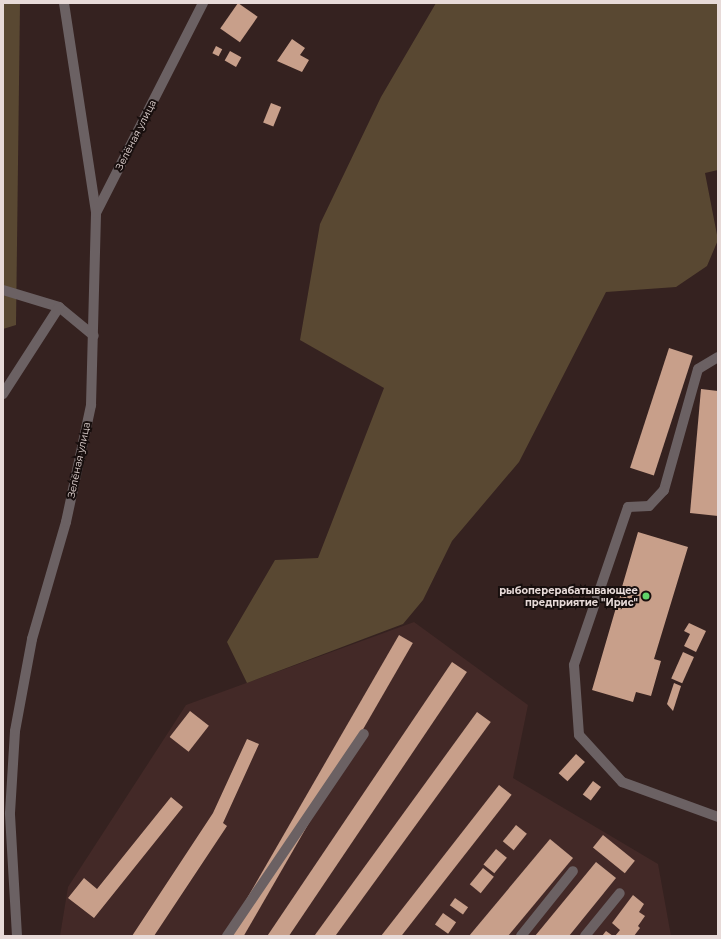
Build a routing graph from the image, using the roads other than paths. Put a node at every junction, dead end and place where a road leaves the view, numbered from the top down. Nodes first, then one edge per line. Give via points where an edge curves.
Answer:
1 (64, 3) edge
2 (204, 3) edge
3 (96, 213) junction
4 (3, 290) edge
5 (59, 307) junction
6 (94, 336) junction
7 (718, 356) edge
8 (3, 394) edge
9 (364, 734) dead end
10 (718, 817) edge
11 (573, 871) dead end
12 (620, 893) dead end
13 (17, 936) edge
14 (227, 936) edge
15 (521, 936) edge
16 (584, 936) edge

1 - 3 street
2 - 3 street, Зелёная улица
3 - 6 street, Зелёная улица
4 - 5 street
5 - 6 street
5 - 8 street
6 - 13 street, Зелёная улица via 90,405 66,522 32,639 15,731 10,813
7 - 10 street via 698,368 664,490 649,506 628,507 574,664 579,735 622,782
9 - 14 street
11 - 15 street
12 - 16 street

